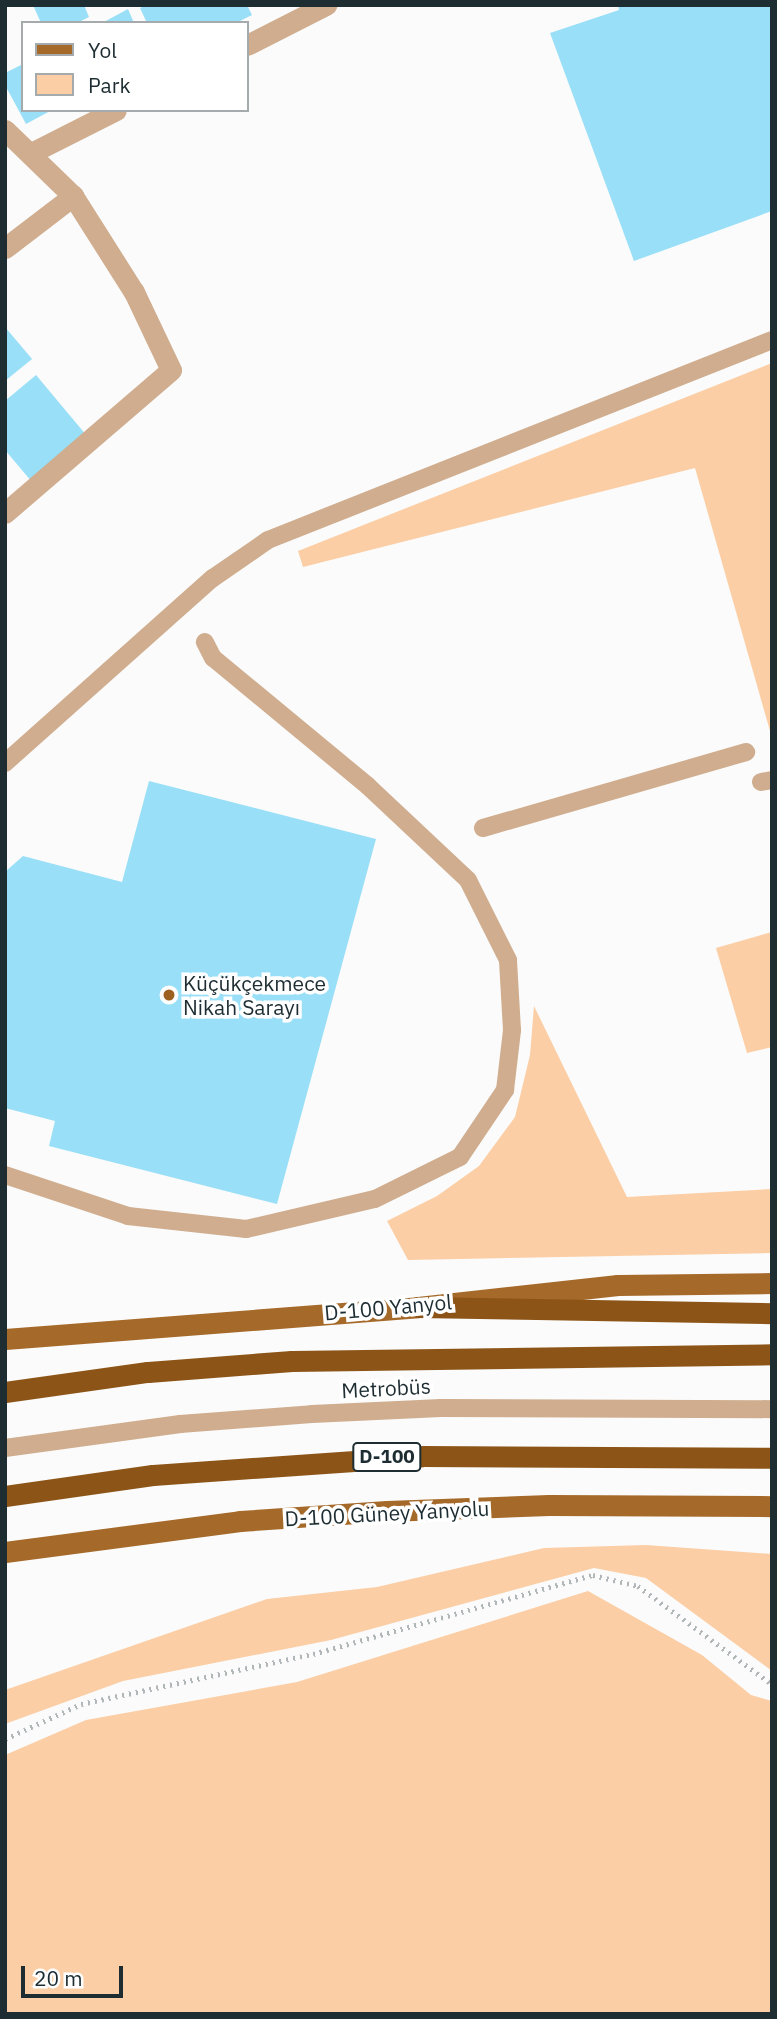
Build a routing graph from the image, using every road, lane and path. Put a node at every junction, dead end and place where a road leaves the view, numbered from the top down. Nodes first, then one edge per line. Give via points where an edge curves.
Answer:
1 (326, 5) edge
2 (248, 44) edge
3 (112, 112) edge
4 (5, 130) edge
5 (31, 153) junction
6 (73, 196) junction
7 (5, 248) edge
8 (772, 340) edge
9 (5, 513) edge
10 (205, 642) dead end
11 (746, 752) dead end
12 (5, 763) edge
13 (483, 828) dead end
14 (5, 1175) edge
15 (772, 1283) edge
16 (418, 1307) junction
17 (772, 1313) edge
18 (8, 1335) edge
19 (772, 1354) edge
20 (5, 1392) edge
21 (772, 1409) edge
22 (5, 1448) edge
23 (772, 1458) edge
24 (5, 1496) edge
25 (772, 1506) edge
26 (5, 1552) edge
27 (772, 1684) edge
28 (5, 1739) edge

1 - 2 street
3 - 5 street
4 - 5 street
5 - 6 street
6 - 7 street
6 - 9 street via 134,292 172,370
8 - 12 lane via 268,540 213,578
10 - 14 lane via 213,658 368,786 468,880 508,960 512,1030 505,1090 460,1157 374,1199 246,1229 128,1216
11 - 13 lane
15 - 16 main road, D-100 Yanyol via 618,1285
16 - 17 highway
16 - 18 main road, D-100 Yanyol
19 - 20 highway via 292,1361 148,1372
21 - 22 lane, Metrobüs via 441,1408 180,1424
23 - 24 highway, D-100 via 422,1456 179,1472
25 - 26 main road, D-100 Güney Yanyolu via 549,1505 373,1512 240,1521
27 - 28 path via 685,1616 638,1586 593,1576 325,1651 81,1704

